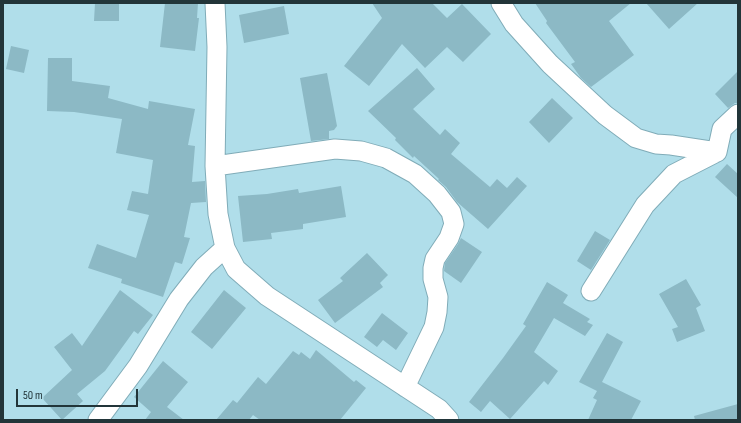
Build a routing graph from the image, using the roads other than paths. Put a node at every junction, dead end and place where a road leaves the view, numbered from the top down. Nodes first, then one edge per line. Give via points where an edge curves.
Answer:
1 (215, 3) edge
2 (501, 3) edge
3 (738, 114) edge
4 (717, 152) junction
5 (215, 166) junction
6 (225, 248) junction
7 (591, 291) dead end
8 (406, 387) junction
9 (98, 420) edge
10 (449, 420) edge

1 - 5 street
2 - 4 street via 514,24 550,64 605,115 636,138 656,144
3 - 4 street via 722,129
4 - 7 street via 674,174 645,205
5 - 6 street via 218,214
5 - 8 street via 335,149 361,151 386,158 415,174 437,194 451,212 454,224 449,238 435,259 433,268 438,297 434,327
6 - 8 street via 236,269 267,296
6 - 9 street via 204,267 179,299 138,366
8 - 10 street

